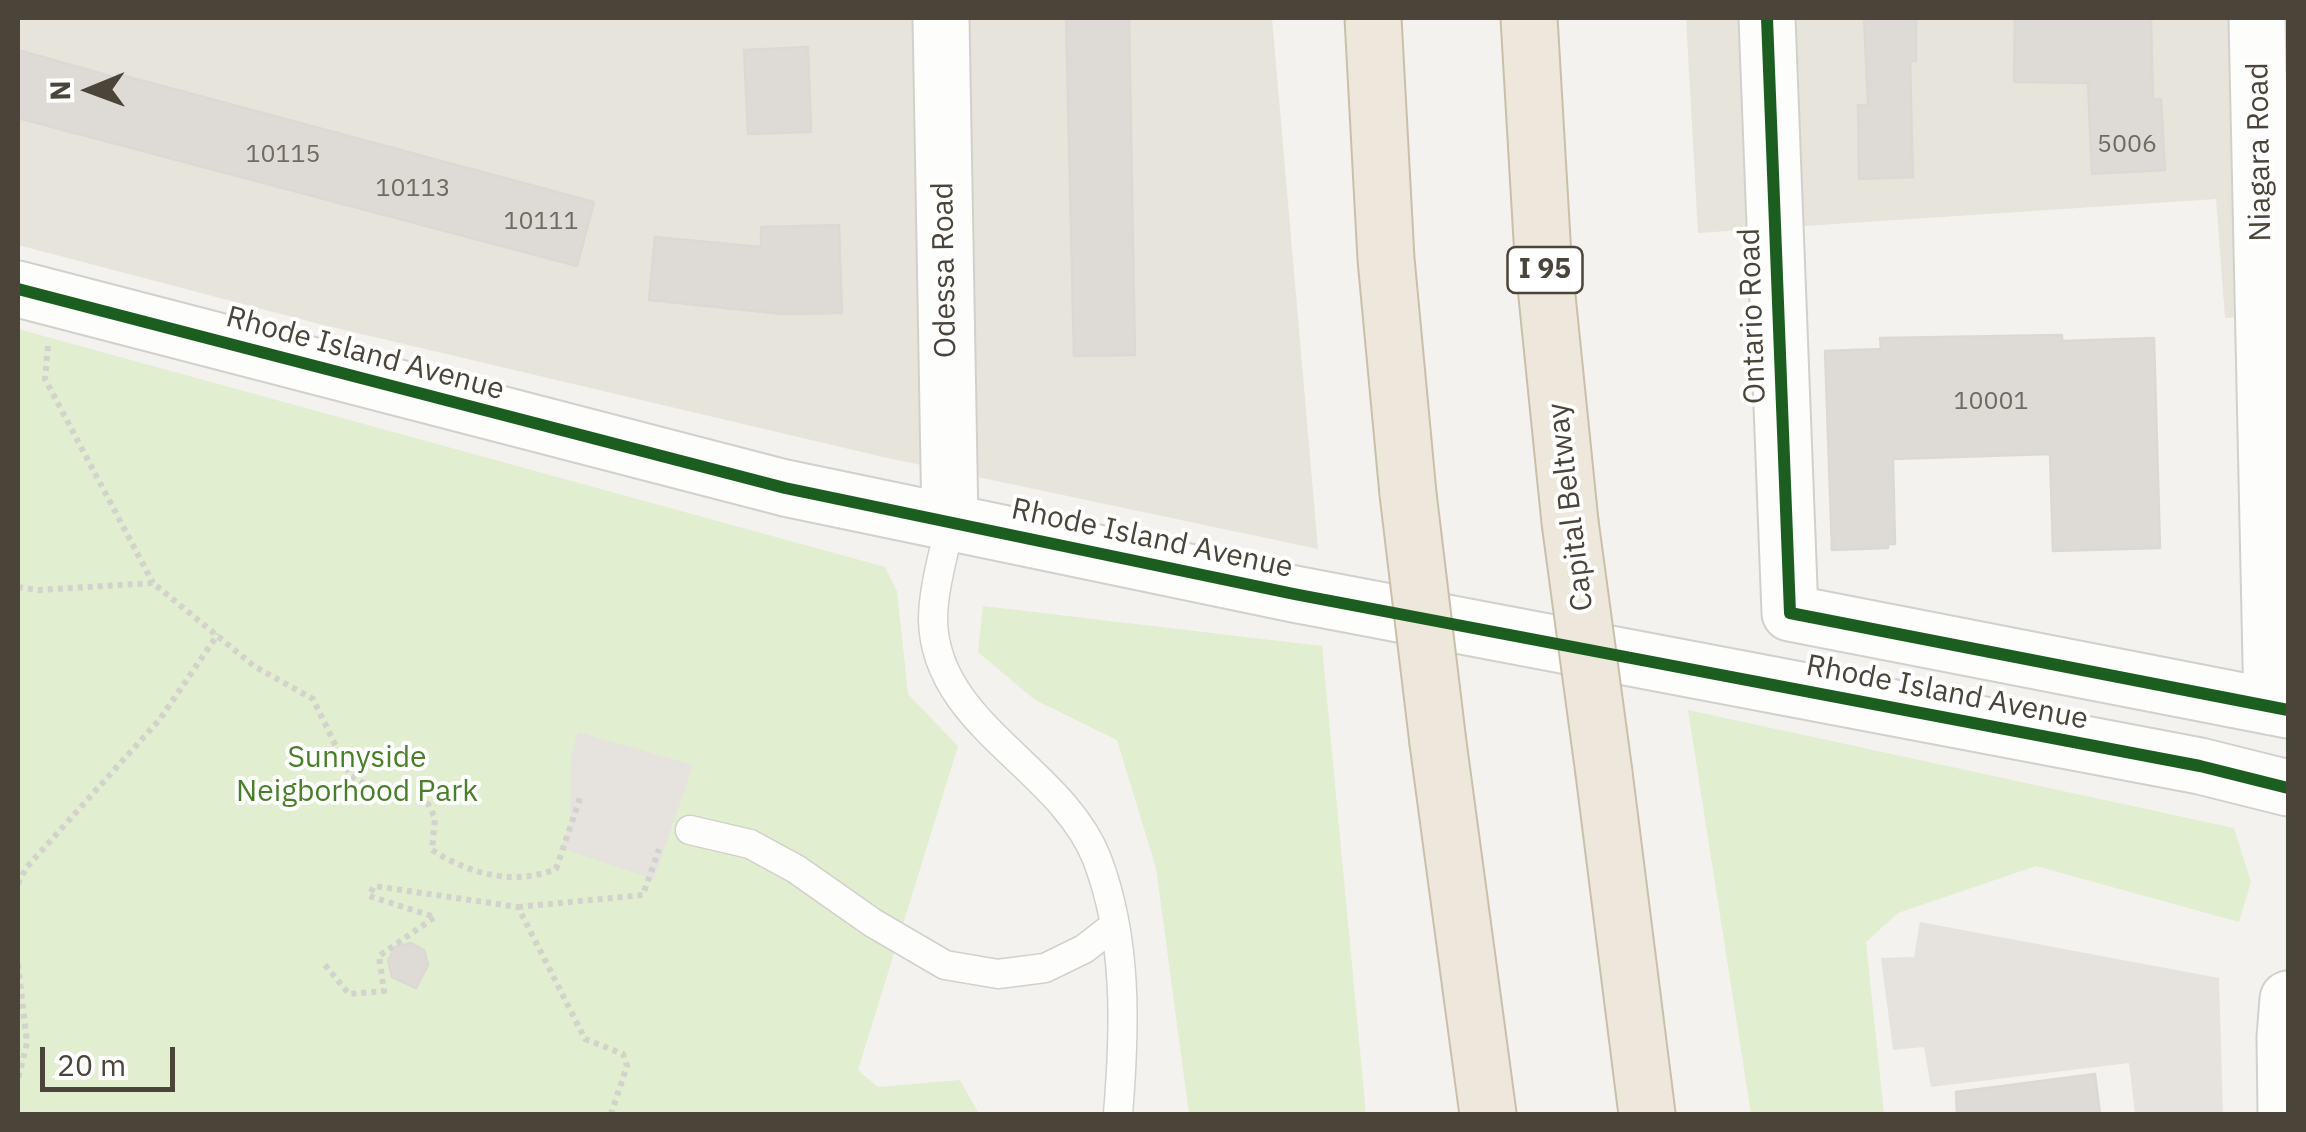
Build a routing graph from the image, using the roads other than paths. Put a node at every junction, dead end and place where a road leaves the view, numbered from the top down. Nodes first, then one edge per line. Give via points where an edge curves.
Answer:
1 (941, 18) edge
2 (1373, 18) edge
3 (1529, 18) edge
4 (1767, 18) edge
5 (2257, 18) edge
6 (35, 293) edge
7 (950, 522) junction
8 (1790, 614) joint
9 (2280, 708) edge
10 (2288, 788) edge
11 (690, 830) dead end
12 (1115, 925) junction
13 (2288, 1000) edge
14 (1118, 1114) edge
15 (1488, 1114) edge
16 (1647, 1114) edge
17 (2286, 1114) edge

1 - 7 street, Odessa Road
2 - 15 highway, bridge via 1408,494
3 - 16 highway, Capital Beltway / I 95, bridge via 1543,256 1570,522
4 - 8 street, Ontario Road
5 - 9 street, Niagara Road
6 - 7 street, Rhode Island Avenue via 576,436
7 - 10 street, Rhode Island Avenue
7 - 12 lane via 933,620 940,658 956,693 1073,815 1097,858
8 - 9 street, Rhode Island Avenue
11 - 12 lane via 750,844 944,965 998,974 1045,968
12 - 14 lane via 1123,983
13 - 17 street

